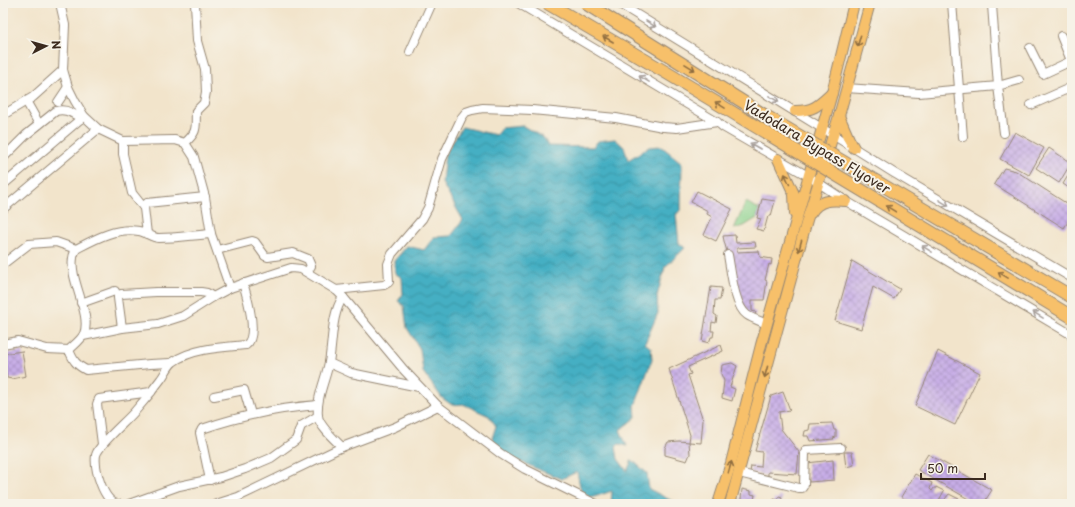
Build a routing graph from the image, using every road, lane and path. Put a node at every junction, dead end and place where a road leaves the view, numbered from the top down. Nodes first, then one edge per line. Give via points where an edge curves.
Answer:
1 (60, 3) edge
2 (196, 3) edge
3 (432, 3) edge
4 (518, 3) edge
5 (547, 3) edge
6 (585, 3) edge
7 (618, 3) edge
8 (854, 3) edge
9 (870, 3) edge
10 (952, 3) edge
11 (992, 5) dead end
12 (1060, 36) dead end
13 (1030, 48) dead end
14 (410, 52) dead end
15 (1072, 62) edge
16 (63, 70) junction
17 (1019, 80) dead end
18 (998, 86) junction
19 (68, 87) junction
20 (1072, 87) edge
21 (846, 88) junction
22 (959, 89) junction
23 (832, 93) junction
24 (26, 102) junction
25 (58, 102) dead end
26 (1031, 105) dead end
27 (795, 111) junction
28 (3, 115) edge
29 (839, 116) junction
30 (83, 118) junction
31 (717, 122) junction
32 (39, 124) junction
33 (822, 128) junction
34 (98, 129) junction
35 (1004, 133) dead end
36 (832, 135) junction
37 (963, 137) dead end
38 (123, 141) junction
39 (185, 142) junction
40 (854, 148) junction
41 (3, 158) edge
42 (778, 159) junction
43 (808, 176) junction
44 (818, 184) junction
45 (3, 185) edge
46 (205, 197) junction
47 (846, 201) junction
48 (144, 208) junction
49 (3, 209) edge
50 (807, 220) junction
51 (794, 228) junction
52 (147, 234) junction
53 (211, 234) junction
54 (76, 249) junction
55 (217, 250) junction
56 (728, 255) dead end
57 (3, 264) edge
58 (307, 272) junction
59 (1072, 278) edge
60 (243, 283) junction
61 (230, 288) junction
62 (336, 290) junction
63 (115, 291) dead end
64 (213, 297) junction
65 (343, 297) junction
66 (1072, 297) edge
67 (81, 303) junction
68 (1072, 317) edge
69 (767, 324) junction
70 (122, 328) junction
71 (1072, 335) edge
72 (83, 336) junction
73 (3, 344) edge
74 (69, 350) junction
75 (171, 363) junction
76 (329, 363) junction
77 (419, 387) junction
78 (151, 392) junction
79 (214, 396) dead end
80 (318, 405) junction
81 (438, 406) junction
82 (251, 414) junction
83 (318, 416) junction
84 (102, 444) junction
85 (342, 447) junction
86 (841, 448) dead end
87 (739, 472) junction
88 (210, 480) junction
89 (141, 502) edge
90 (118, 504) edge
91 (130, 504) edge
92 (216, 504) edge
93 (596, 504) edge
94 (718, 504) edge
95 (730, 504) edge

1 - 16 street via 65,25
2 - 39 street via 197,41 205,69 206,92 204,103 196,111 195,131
3 - 14 street
31 -> 4 street
68 -> 5 highway, Vadodara Bypass Flyover, bridge
6 -> 66 highway, Vadodara Bypass Flyover, bridge via 764,115
7 -> 27 street
8 - 23 main road
9 -> 21 main road
10 - 22 street
11 - 18 street
12 - 15 street
13 - 15 street via 1043,74
16 - 19 street
16 - 24 street
17 - 18 street
18 - 22 street
18 - 35 street
19 - 25 street
19 - 30 street
20 - 26 street
21 - 22 street via 919,93
21 - 29 main road
22 - 37 street
23 - 27 main road via 813,109
23 - 33 main road
24 - 28 street
24 - 32 street
27 - 33 street
29 - 36 main road
29 - 40 main road
30 - 32 street via 68,110 60,110
30 - 34 street
30 - 45 street
42 -> 31 street
31 - 62 street via 677,128 616,118 532,110 483,108 466,112 442,159 428,208 389,260 388,282 384,285
32 - 41 street
33 - 36 street
33 - 43 main road
34 - 38 street
34 - 49 street
36 - 40 street
36 - 44 main road
38 - 39 street
38 - 48 street via 123,154 132,193
39 - 46 street via 194,157
40 -> 59 street
42 - 43 street
51 -> 42 main road via 794,194
43 - 44 street
43 - 51 main road
44 - 47 street
44 - 50 main road
46 - 48 street via 147,203
46 - 53 street
47 - 50 main road via 831,200 819,204
71 -> 47 street
48 - 52 street
50 -> 87 main road
51 - 69 main road
52 - 53 street via 158,238
52 - 54 street via 140,231 109,233
53 - 55 street
54 - 57 street via 56,242 28,244
54 - 67 street via 72,259
55 - 58 street via 252,241 268,257 293,253 308,259 311,266
55 - 61 street
56 - 69 street via 735,293 741,309
58 - 60 street via 291,268
58 - 62 street
60 - 61 street
60 - 75 street via 250,309 250,342 182,356
61 - 64 street
62 - 65 street
63 - 67 street
64 - 70 street via 183,316 158,324
64 - 70 street via 201,292 118,295
65 - 76 street via 337,311
65 - 77 street
67 - 72 street via 86,327
94 -> 69 main road
70 - 72 street
72 - 74 street
73 - 74 street via 18,341 47,349
74 - 75 street via 73,360 86,370
75 - 78 street
76 - 77 street via 351,373
76 - 80 street
77 - 81 street
78 - 84 street via 137,410
78 - 84 street via 98,400
79 - 82 street via 244,390
80 - 82 street
80 - 83 street
81 - 85 street via 395,427
81 - 93 street via 525,469
82 - 88 street via 200,430
83 - 85 street via 320,423
83 - 88 street via 301,426 296,440 271,458
84 - 90 street via 96,455 100,481 107,496
85 - 92 street via 238,497
86 - 87 street via 806,450 802,488
87 - 95 main road
88 - 89 street via 158,492
89 - 91 street

